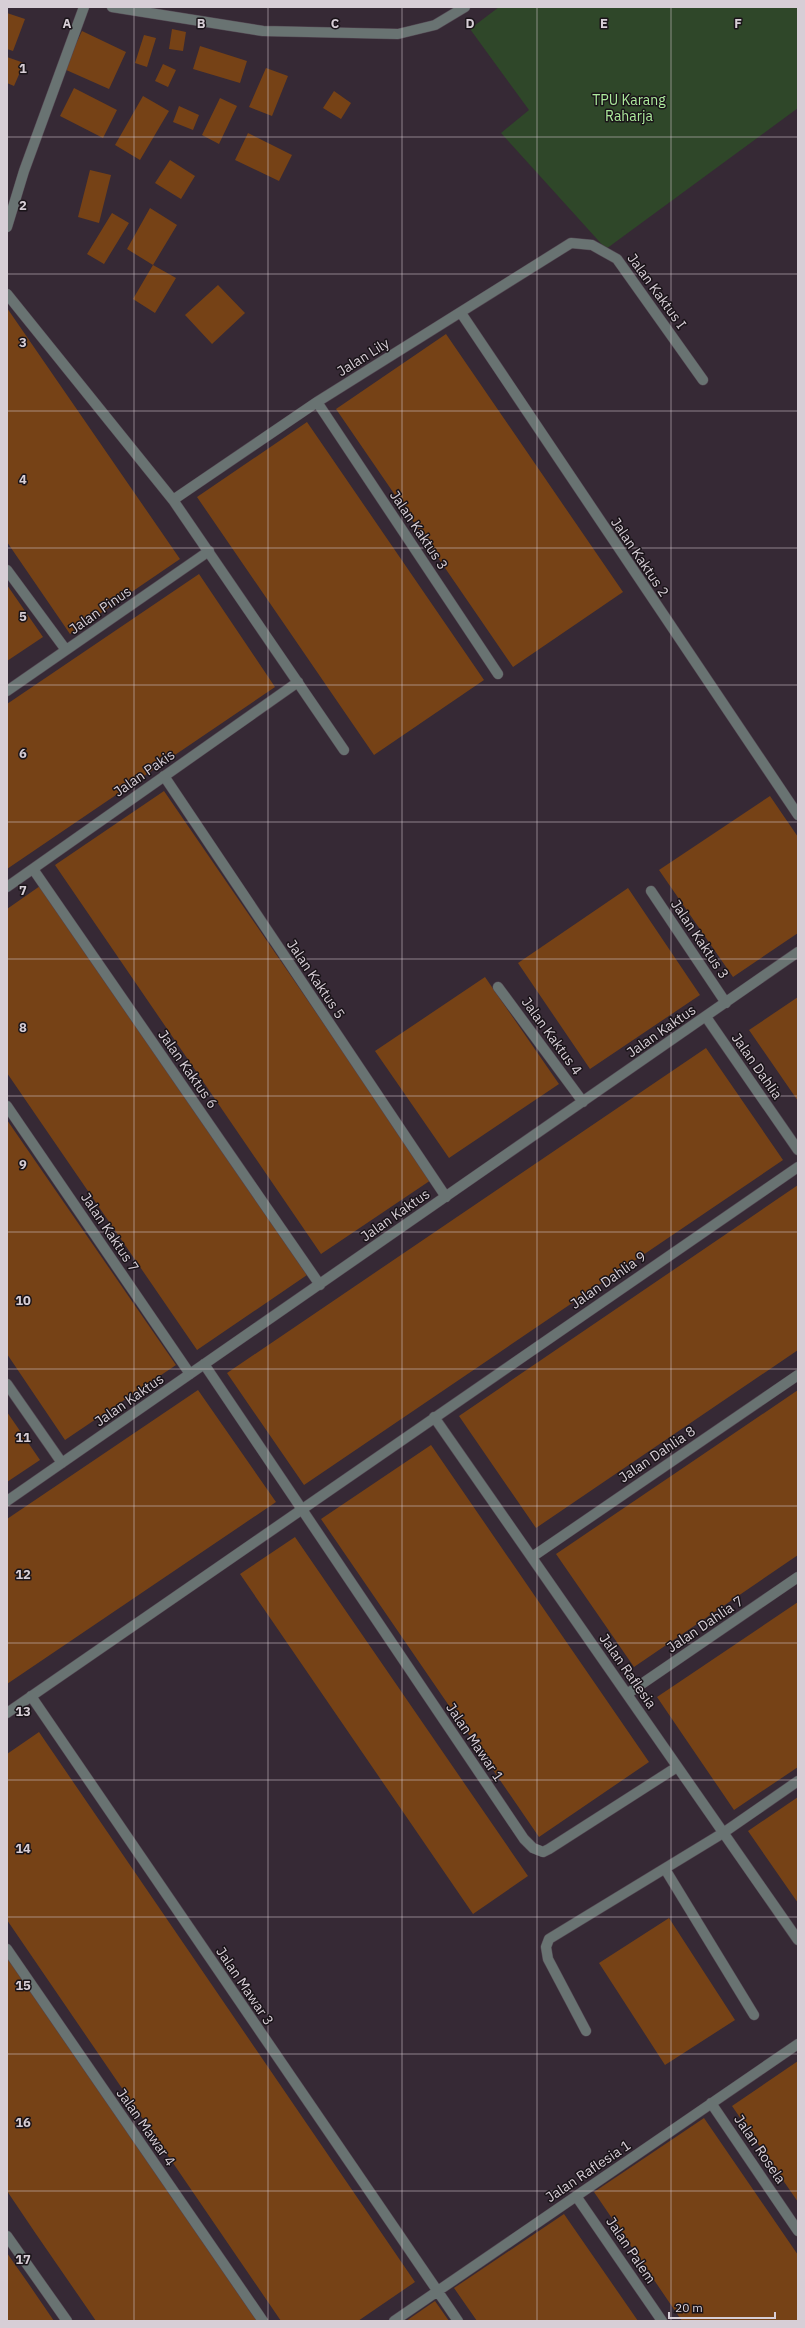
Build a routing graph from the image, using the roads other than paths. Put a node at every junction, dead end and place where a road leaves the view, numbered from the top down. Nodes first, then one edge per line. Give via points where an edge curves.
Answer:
1 (84, 7) edge
2 (112, 7) edge
3 (465, 7) edge
4 (7, 227) edge
5 (571, 243) joint
6 (7, 294) edge
7 (461, 312) junction
8 (703, 380) dead end
9 (317, 402) junction
10 (173, 500) junction
11 (208, 552) junction
12 (7, 570) edge
13 (66, 650) junction
14 (498, 674) dead end
15 (298, 682) junction
16 (7, 691) edge
17 (344, 750) dead end
18 (164, 776) junction
19 (798, 815) edge
20 (32, 869) junction
21 (7, 887) edge
22 (651, 891) dead end
23 (798, 952) edge
24 (498, 987) dead end
25 (726, 1003) junction
26 (706, 1017) junction
27 (583, 1102) junction
28 (7, 1106) edge
29 (798, 1150) edge
30 (798, 1166) edge
31 (446, 1197) junction
32 (320, 1285) junction
33 (204, 1364) junction
34 (190, 1374) junction
35 (798, 1375) edge
36 (7, 1384) edge
37 (434, 1417) junction
38 (62, 1463) junction
39 (7, 1501) edge
40 (301, 1509) junction
41 (532, 1557) junction
42 (798, 1577) edge
43 (627, 1694) junction
44 (31, 1696) junction
45 (7, 1713) edge
46 (677, 1767) junction
47 (798, 1780) edge
48 (723, 1833) junction
49 (665, 1869) junction
50 (798, 1940) edge
51 (7, 1949) edge
52 (754, 2015) dead end
53 (586, 2032) dead end
54 (798, 2044) edge
55 (712, 2103) junction
56 (576, 2196) junction
57 (798, 2231) edge
58 (7, 2236) edge
59 (437, 2291) junction
60 (67, 2321) edge
61 (263, 2321) edge
62 (394, 2321) edge
63 (458, 2321) edge
64 (662, 2321) edge

1 - 4 street via 24,171
2 - 3 street via 263,31 398,34 435,25
5 - 7 street, Jalan Lily
5 - 8 street, Jalan Kaktus I via 592,245 617,259
6 - 10 street
7 - 9 street, Jalan Lily
7 - 19 street, Jalan Kaktus 2 via 648,595
9 - 10 street, Jalan Lily
9 - 14 street, Jalan Kaktus 3
10 - 11 street
11 - 13 street, Jalan Pinus
11 - 15 street
12 - 13 street
13 - 16 street, Jalan Pinus
15 - 17 street
15 - 18 street, Jalan Pakis
18 - 20 street, Jalan Pakis
18 - 31 street, Jalan Kaktus 5
20 - 21 street, Jalan Pakis
20 - 32 street, Jalan Kaktus 6
22 - 25 street, Jalan Kaktus 3
23 - 25 street, Jalan Kaktus
24 - 27 street, Jalan Kaktus 4
25 - 26 street, Jalan Kaktus
26 - 27 street, Jalan Kaktus
26 - 29 street, Jalan Dahlia
27 - 31 street, Jalan Kaktus
28 - 34 street, Jalan Kaktus 7
30 - 37 street, Jalan Dahlia 9
31 - 32 street, Jalan Kaktus
32 - 33 street, Jalan Kaktus
33 - 34 street, Jalan Kaktus
33 - 40 street
34 - 38 street, Jalan Kaktus
35 - 41 street, Jalan Dahlia 8
36 - 38 street
37 - 40 street, Jalan Dahlia 9
37 - 41 street, Jalan Raflesia
38 - 39 street, Jalan Kaktus
40 - 44 street, Jalan Dahlia 9
40 - 46 street, Jalan Mawar 1 via 524,1839 533,1848 543,1852
41 - 43 street, Jalan Raflesia
42 - 43 street, Jalan Dahlia 7
43 - 46 street, Jalan Raflesia
44 - 45 street, Jalan Dahlia 9
44 - 59 street, Jalan Mawar 3
46 - 48 street, Jalan Raflesia
47 - 48 street
48 - 49 street
48 - 50 street, Jalan Raflesia
49 - 52 street
49 - 53 street via 555,1933 547,1942 548,1959
51 - 61 street, Jalan Mawar 4
54 - 55 street, Jalan Raflesia 1
55 - 56 street, Jalan Raflesia 1
55 - 57 street, Jalan Rosela
56 - 59 street, Jalan Raflesia 1
56 - 64 street, Jalan Palem
58 - 60 street
59 - 62 street, Jalan Raflesia 1
59 - 63 street, Jalan Mawar 3

